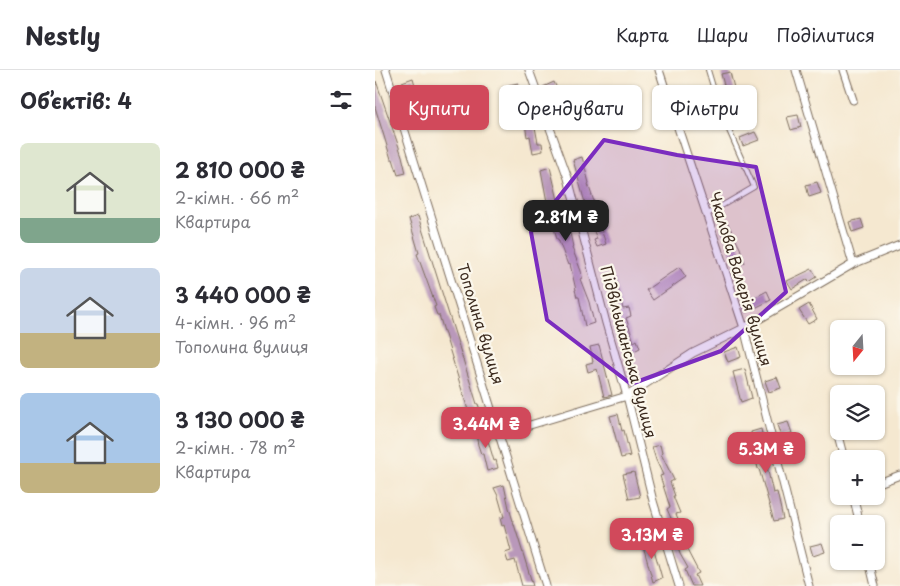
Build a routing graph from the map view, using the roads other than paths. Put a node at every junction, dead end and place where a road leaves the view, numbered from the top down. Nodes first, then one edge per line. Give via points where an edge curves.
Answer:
1 (386, 70) edge
2 (529, 70) edge
3 (659, 70) edge
4 (708, 70) edge
5 (796, 70) edge
6 (843, 70) edge
7 (853, 100) dead end
8 (706, 215) junction
9 (900, 245) edge
10 (853, 264) junction
11 (744, 328) junction
12 (627, 396) junction
13 (500, 434) junction
14 (900, 475) edge
15 (885, 481) edge
16 (871, 570) edge
17 (546, 586) edge
18 (679, 586) edge
19 (809, 586) edge
20 (875, 586) edge

1 - 13 street, Тополина вулиця
2 - 12 street, Підвільшанська вулиця via 568,178
3 - 8 street, Чкалова Валерія вулиця
4 - 8 lane via 720,110 754,186
5 - 10 street
6 - 7 street
8 - 11 street, Чкалова Валерія вулиця
9 - 10 street
10 - 11 street
11 - 12 street via 693,353
11 - 19 street, Чкалова Валерія вулиця
12 - 13 street
12 - 18 street, Підвільшанська вулиця via 653,501
13 - 17 street, Тополина вулиця
14 - 15 street
16 - 20 street

